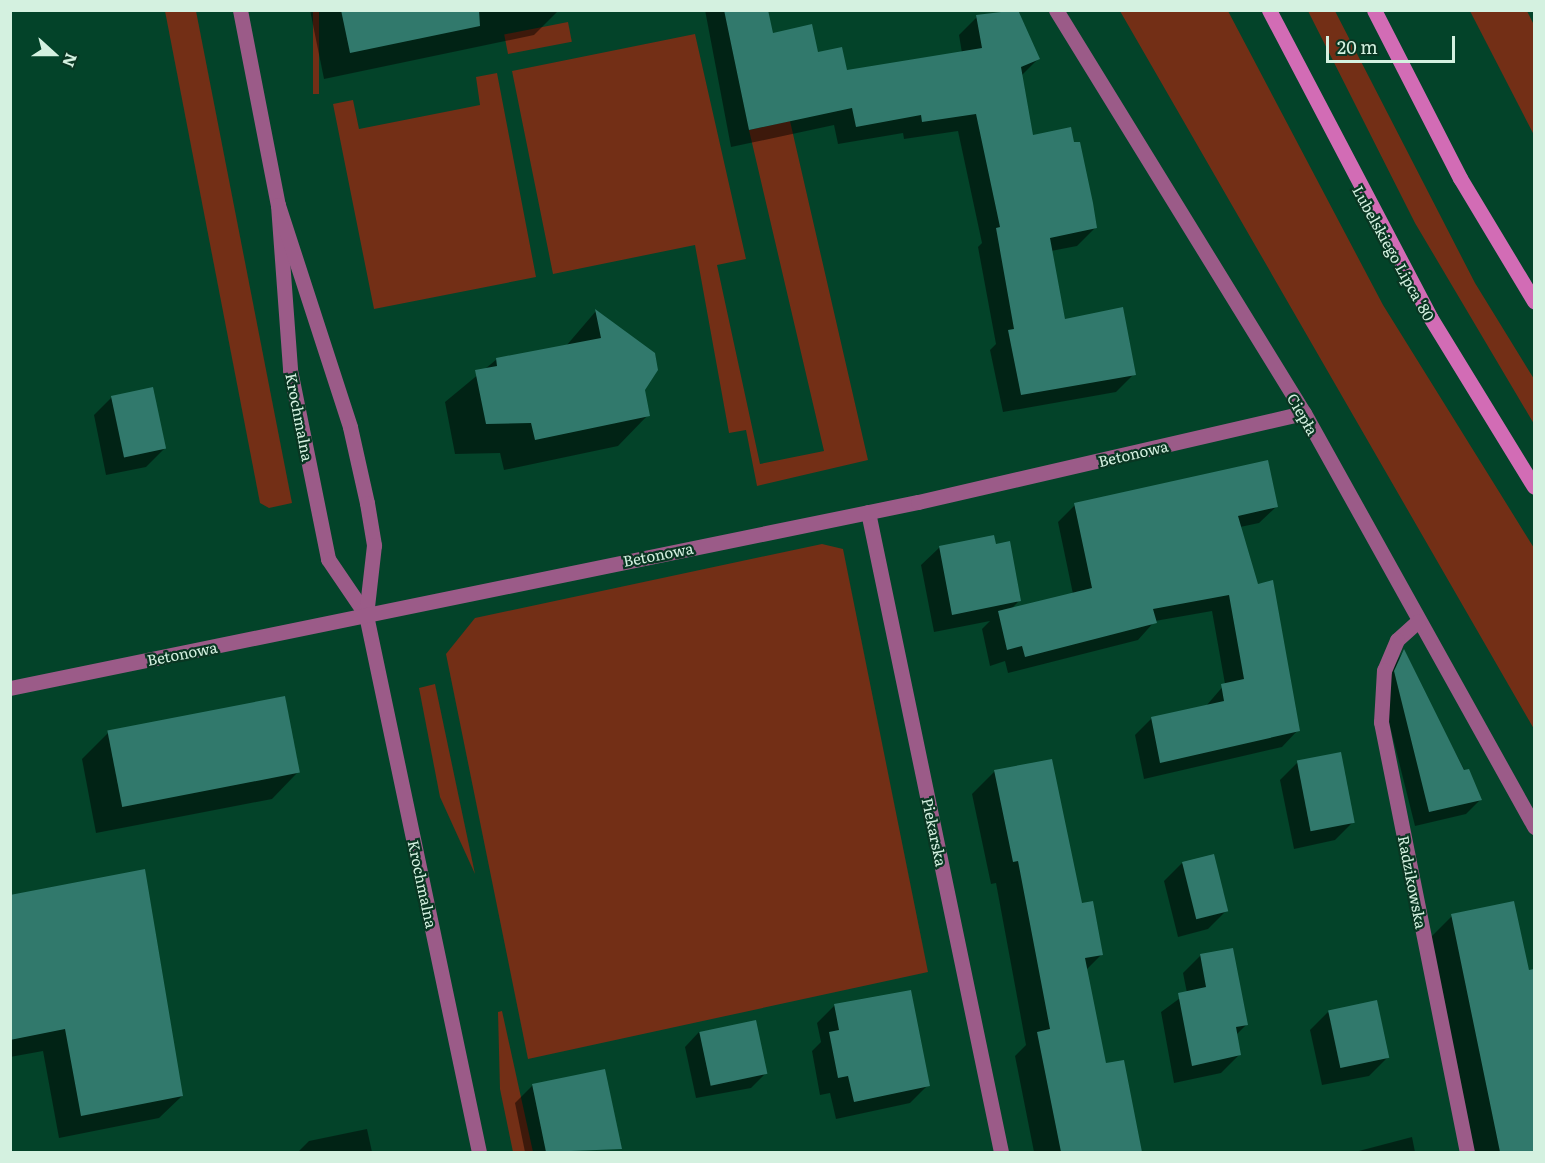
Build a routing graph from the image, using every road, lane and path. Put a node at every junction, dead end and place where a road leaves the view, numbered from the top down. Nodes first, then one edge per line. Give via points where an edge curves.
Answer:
1 (240, 10) edge
2 (1056, 10) edge
3 (1269, 10) edge
4 (1374, 10) edge
5 (278, 205) junction
6 (1534, 301) edge
7 (1304, 413) junction
8 (1534, 487) edge
9 (868, 512) junction
10 (366, 615) junction
11 (1418, 621) junction
12 (10, 688) edge
13 (1534, 827) edge
14 (479, 1152) edge
15 (1001, 1152) edge
16 (1467, 1152) edge

1 - 5 street, Krochmalna
2 - 7 street, Ciepła
3 - 8 main road, Lubelskiego Lipca '80 via 1424,307
4 - 6 main road via 1460,178
5 - 10 street, Krochmalna via 350,427 367,503 374,545
5 - 10 street, Krochmalna via 291,370 328,560
7 - 9 street, Betonowa
7 - 11 street, Ciepła
9 - 10 street, Betonowa
9 - 15 street, Piekarska
10 - 12 street, Betonowa
10 - 14 street, Krochmalna
11 - 13 street, Ciepła
11 - 16 street, Radzikowska via 1397,640 1384,670 1381,722

